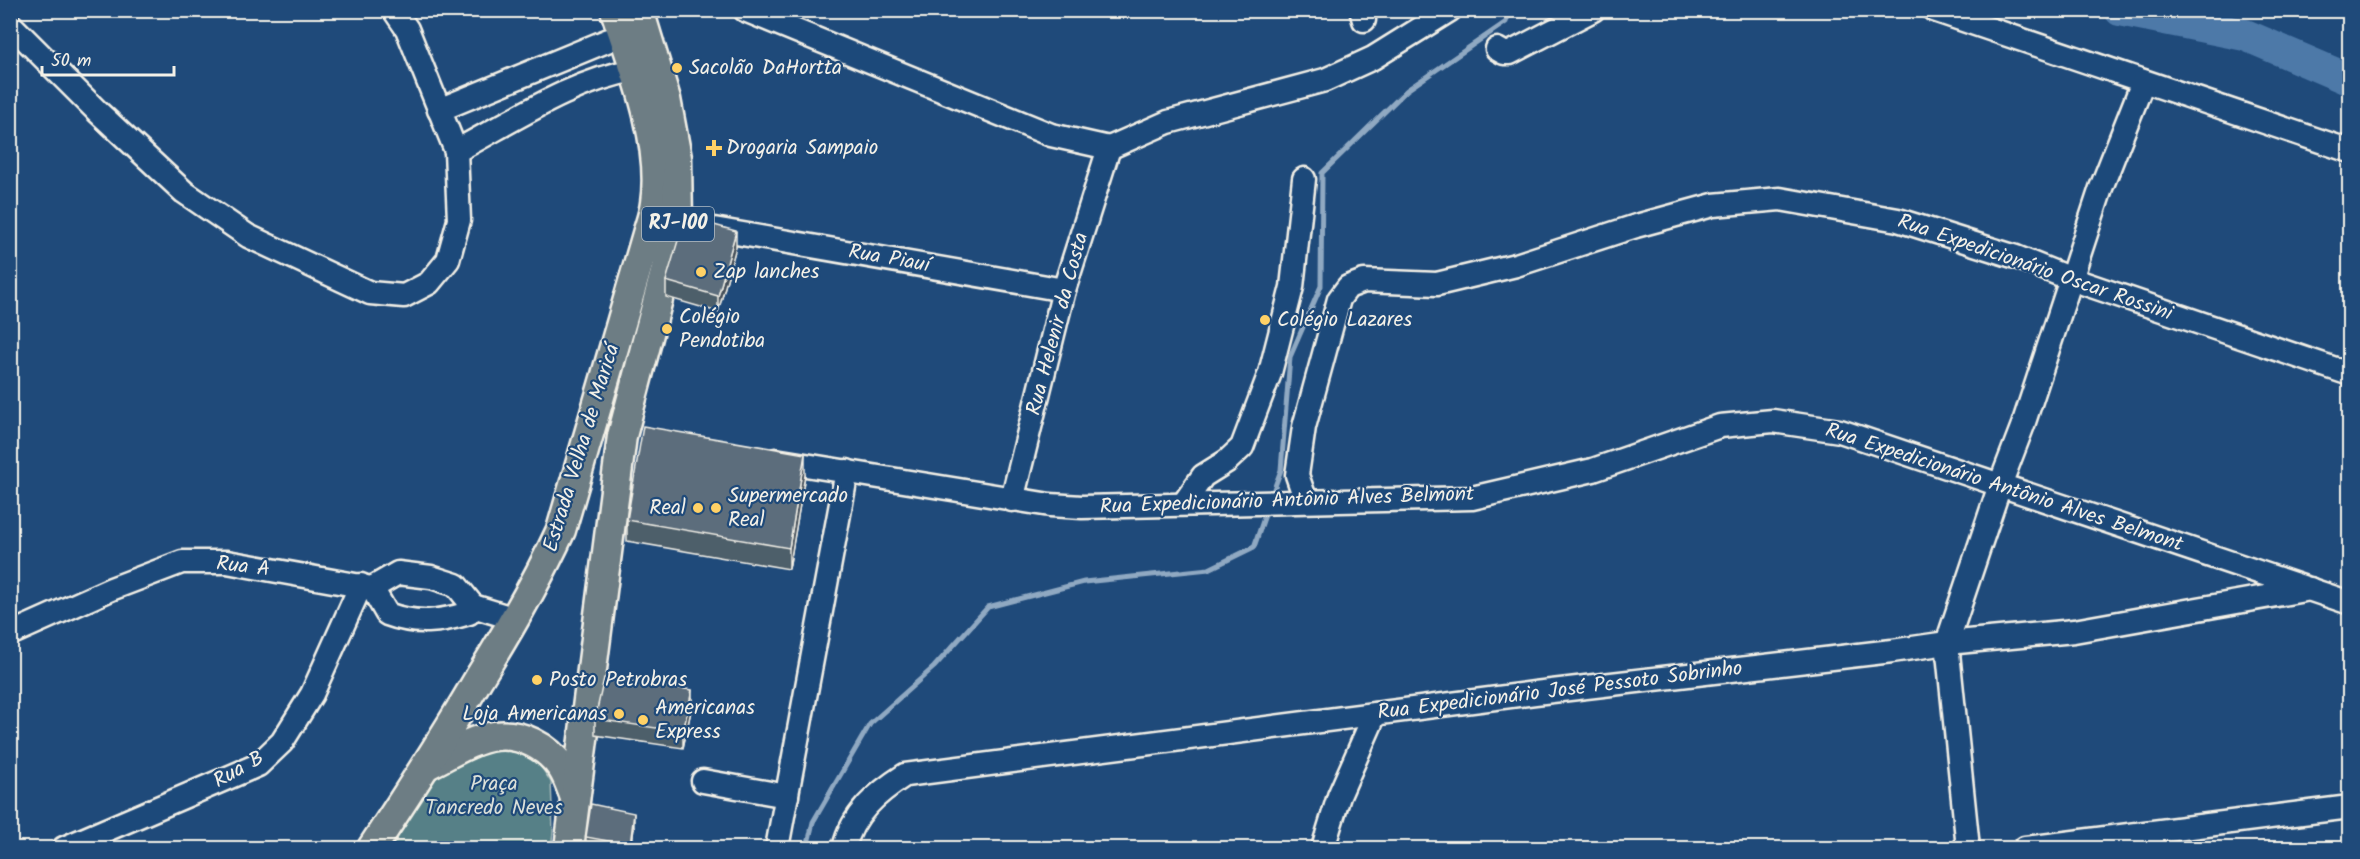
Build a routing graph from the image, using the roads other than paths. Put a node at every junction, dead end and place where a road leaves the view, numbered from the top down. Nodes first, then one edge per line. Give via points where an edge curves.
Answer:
1 (394, 10) edge
2 (639, 10) edge
3 (746, 10) edge
4 (1450, 10) edge
5 (1593, 10) edge
6 (1934, 10) edge
7 (619, 23) edge
8 (10, 24) edge
9 (1497, 49) dead end
10 (635, 70) junction
11 (2143, 82) junction
12 (439, 110) junction
13 (1109, 148) junction
14 (456, 151) junction
15 (2349, 151) edge
16 (1304, 179) dead end
17 (678, 223) junction
18 (2071, 279) junction
19 (1064, 290) junction
20 (2349, 374) edge
21 (752, 456) edge
22 (847, 471) junction
23 (2000, 485) junction
24 (1012, 500) junction
25 (1302, 501) junction
26 (1184, 503) junction
27 (561, 530) junction
28 (608, 540) junction
29 (367, 586) junction
30 (2313, 589) junction
31 (2349, 603) edge
32 (473, 606) junction
33 (515, 619) junction
34 (10, 634) edge
35 (1947, 643) junction
36 (1375, 714) junction
37 (427, 765) junction
38 (703, 781) dead end
39 (787, 795) junction
40 (575, 798) junction
41 (2349, 807) edge
42 (64, 849) edge
43 (372, 849) edge
44 (569, 849) edge
45 (777, 849) edge
46 (844, 849) edge
47 (1323, 849) edge
48 (1968, 849) edge
49 (2025, 849) edge

1 - 12 street via 407,29
2 - 17 main road, Estrada Velha de Maricá / RJ-100 via 666,99 677,158
3 - 13 street via 1051,135
4 - 13 street via 1373,58 1325,80 1168,123
5 - 9 street via 1510,53
6 - 11 street
7 - 10 main road, Estrada Velha de Maricá / RJ-100
7 - 12 street
8 - 14 street via 184,192 248,236 370,293 404,296 429,283 448,260 459,220
10 - 14 street via 577,87
10 - 27 main road, Estrada Velha de Maricá / RJ-100 via 655,153 656,202
11 - 15 street
11 - 18 street via 2101,188
12 - 14 street
13 - 19 street, Rua Helenir da Costa
16 - 26 street via 1292,287 1270,373 1242,447 1203,476
17 - 19 street, Rua Piauí
17 - 28 main road, Estrada Velha de Maricá / RJ-100 via 634,438
18 - 20 street, Rua Expedicionário Oscar Rossini
18 - 23 street
18 - 25 street, Rua Expedicionário Oscar Rossini via 1899,220 1780,199 1713,205 1516,265 1437,284 1364,281 1348,287 1339,300 1304,427 1297,475
19 - 24 street, Rua Helenir da Costa
21 - 22 street, Rua Expedicionário Antônio Alves Belmont
22 - 24 street, Rua Expedicionário Antônio Alves Belmont
22 - 39 street
23 - 25 street, Rua Expedicionário Antônio Alves Belmont via 1840,431 1773,421 1720,426 1593,470 1472,498
23 - 30 street, Rua Expedicionário Antônio Alves Belmont
23 - 35 street
24 - 26 street, Rua Expedicionário Antônio Alves Belmont via 1082,507
25 - 26 street, Rua Expedicionário Antônio Alves Belmont
27 - 28 main road via 574,521 592,519
27 - 33 main road, Estrada Velha de Maricá / RJ-100
28 - 40 main road, Estrada Velha de Maricá / RJ-100
29 - 32 street via 398,573 431,577 456,585
29 - 32 street via 387,614 406,621 450,619 469,613
29 - 34 street, Rua A via 227,562 182,562
29 - 42 street, Rua B via 312,694 282,742 258,765
30 - 31 street, Rua Expedicionário Antônio Alves Belmont
30 - 35 street, Rua Expedicionário José Pessoto Sobrinho via 2074,631
32 - 33 street
33 - 37 main road, Estrada Velha de Maricá / RJ-100
35 - 36 street, Rua Expedicionário José Pessoto Sobrinho
35 - 48 street
36 - 46 street, Rua Expedicionário José Pessoto Sobrinho via 905,775 880,791 861,811
36 - 47 street via 1339,796
37 - 40 main road via 493,736 516,735 540,746 562,767
37 - 43 main road, Estrada Velha de Maricá / RJ-100
38 - 39 street
39 - 45 street
40 - 44 main road, Estrada Velha de Maricá / RJ-100
41 - 49 street

